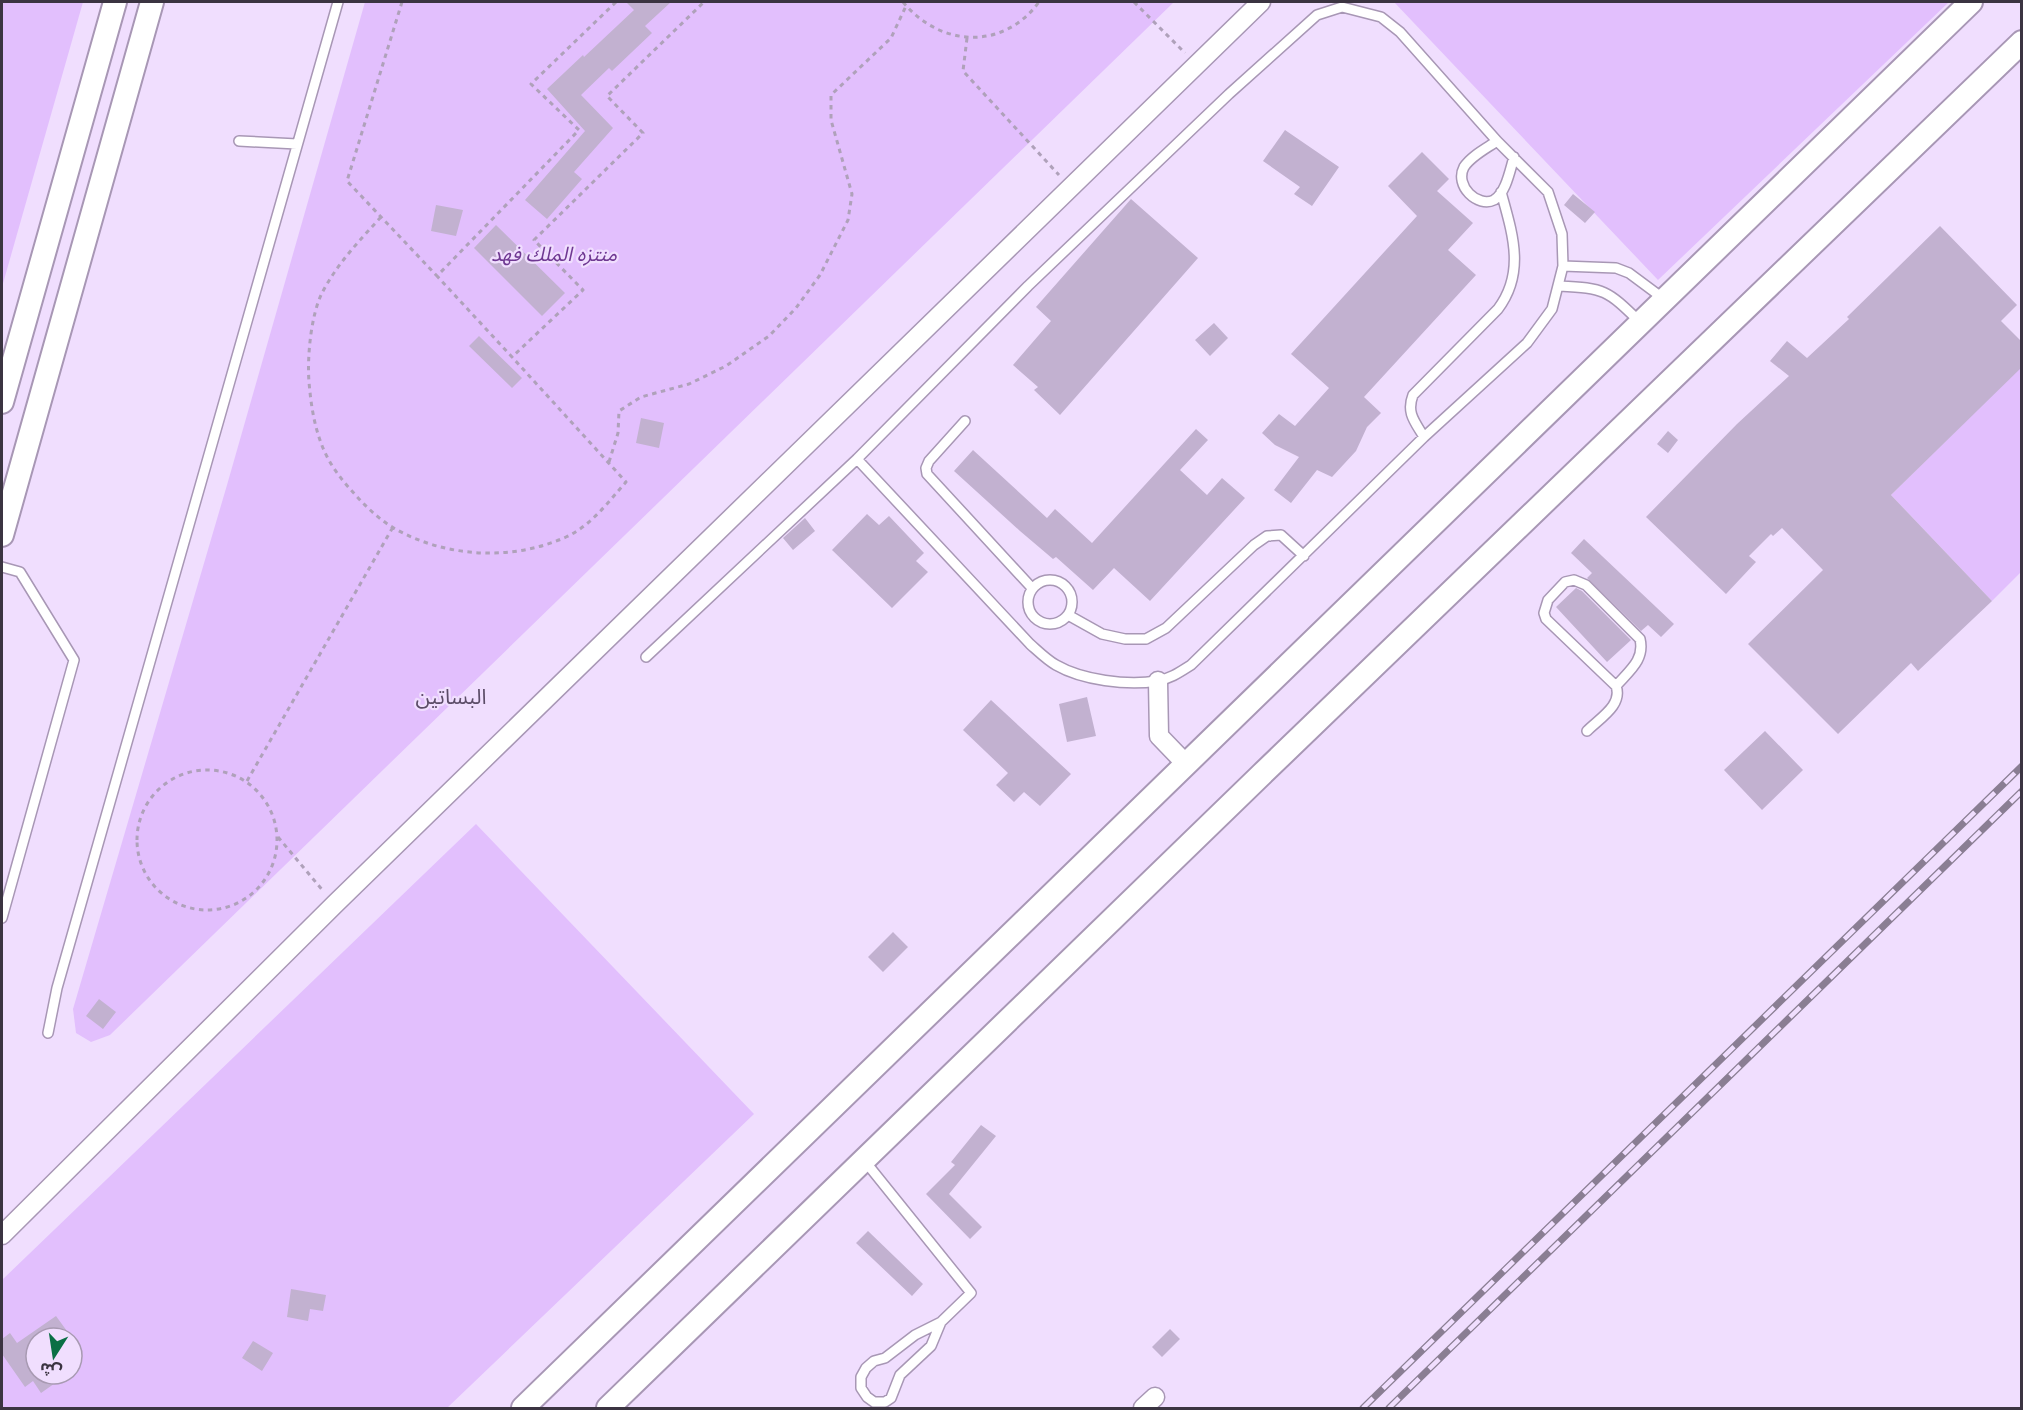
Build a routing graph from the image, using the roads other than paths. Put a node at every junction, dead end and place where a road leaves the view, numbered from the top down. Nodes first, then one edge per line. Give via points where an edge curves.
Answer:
1 (115, 2) edge
2 (152, 2) edge
3 (338, 2) edge
4 (1261, 2) edge
5 (1971, 2) edge
6 (2022, 42) edge
7 (78, 129) junction
8 (113, 139) junction
9 (239, 141) dead end
10 (1497, 141) junction
11 (297, 144) junction
12 (1514, 158) junction
13 (1502, 192) junction
14 (1563, 266) junction
15 (1559, 286) junction
16 (1664, 298) junction
17 (1640, 322) junction
18 (2, 402) edge
19 (965, 421) dead end
20 (1424, 437) junction
21 (857, 459) junction
22 (2, 535) edge
23 (1304, 556) junction
24 (2, 567) edge
25 (1032, 588) junction
26 (1068, 615) junction
27 (646, 657) dead end
28 (1158, 681) junction
29 (1616, 686) junction
30 (1587, 731) dead end
31 (1186, 764) junction
32 (2, 918) edge
33 (48, 1033) dead end
34 (864, 1160) junction
35 (3, 1233) edge
36 (940, 1322) junction
37 (523, 1408) edge
38 (608, 1408) edge

1 - 7 street
2 - 8 street
3 - 11 lane
4 - 35 street
5 - 16 street
6 - 34 street
7 - 8 street
7 - 18 street
8 - 22 street
9 - 11 lane
10 - 12 lane
10 - 13 lane via 1468,162 1461,179 1468,194 1477,198 1494,200
10 - 21 lane via 1400,32 1381,17 1342,7 1317,15 1229,93 1028,286
11 - 33 lane
12 - 13 lane
12 - 14 lane via 1548,192 1562,234
13 - 20 lane via 1515,254 1512,286 1498,309 1413,395 1411,416
14 - 15 lane
14 - 16 lane via 1616,268
15 - 17 lane via 1602,291 1613,296
15 - 20 lane via 1552,309 1527,343
16 - 17 street
17 - 31 street
19 - 25 lane via 928,461 927,474
20 - 23 lane
21 - 27 lane
21 - 28 lane via 1030,644 1056,665 1090,678
23 - 26 lane via 1281,535 1267,536 1166,628 1146,639 1102,633
23 - 28 lane via 1191,665
24 - 32 lane via 20,572 74,660
25 - 26 lane via 1050,579 1059,581 1072,596
25 - 26 lane via 1028,607 1033,616 1050,624
28 - 31 street via 1159,736
29 - 29 lane via 1546,619 1548,600 1565,582 1574,580 1587,585 1640,639 1640,660
29 - 30 lane via 1616,704
31 - 37 street
34 - 36 lane via 971,1293
34 - 38 street
36 - 36 lane via 866,1368 861,1388 867,1397 885,1402 891,1398 900,1375 931,1346

